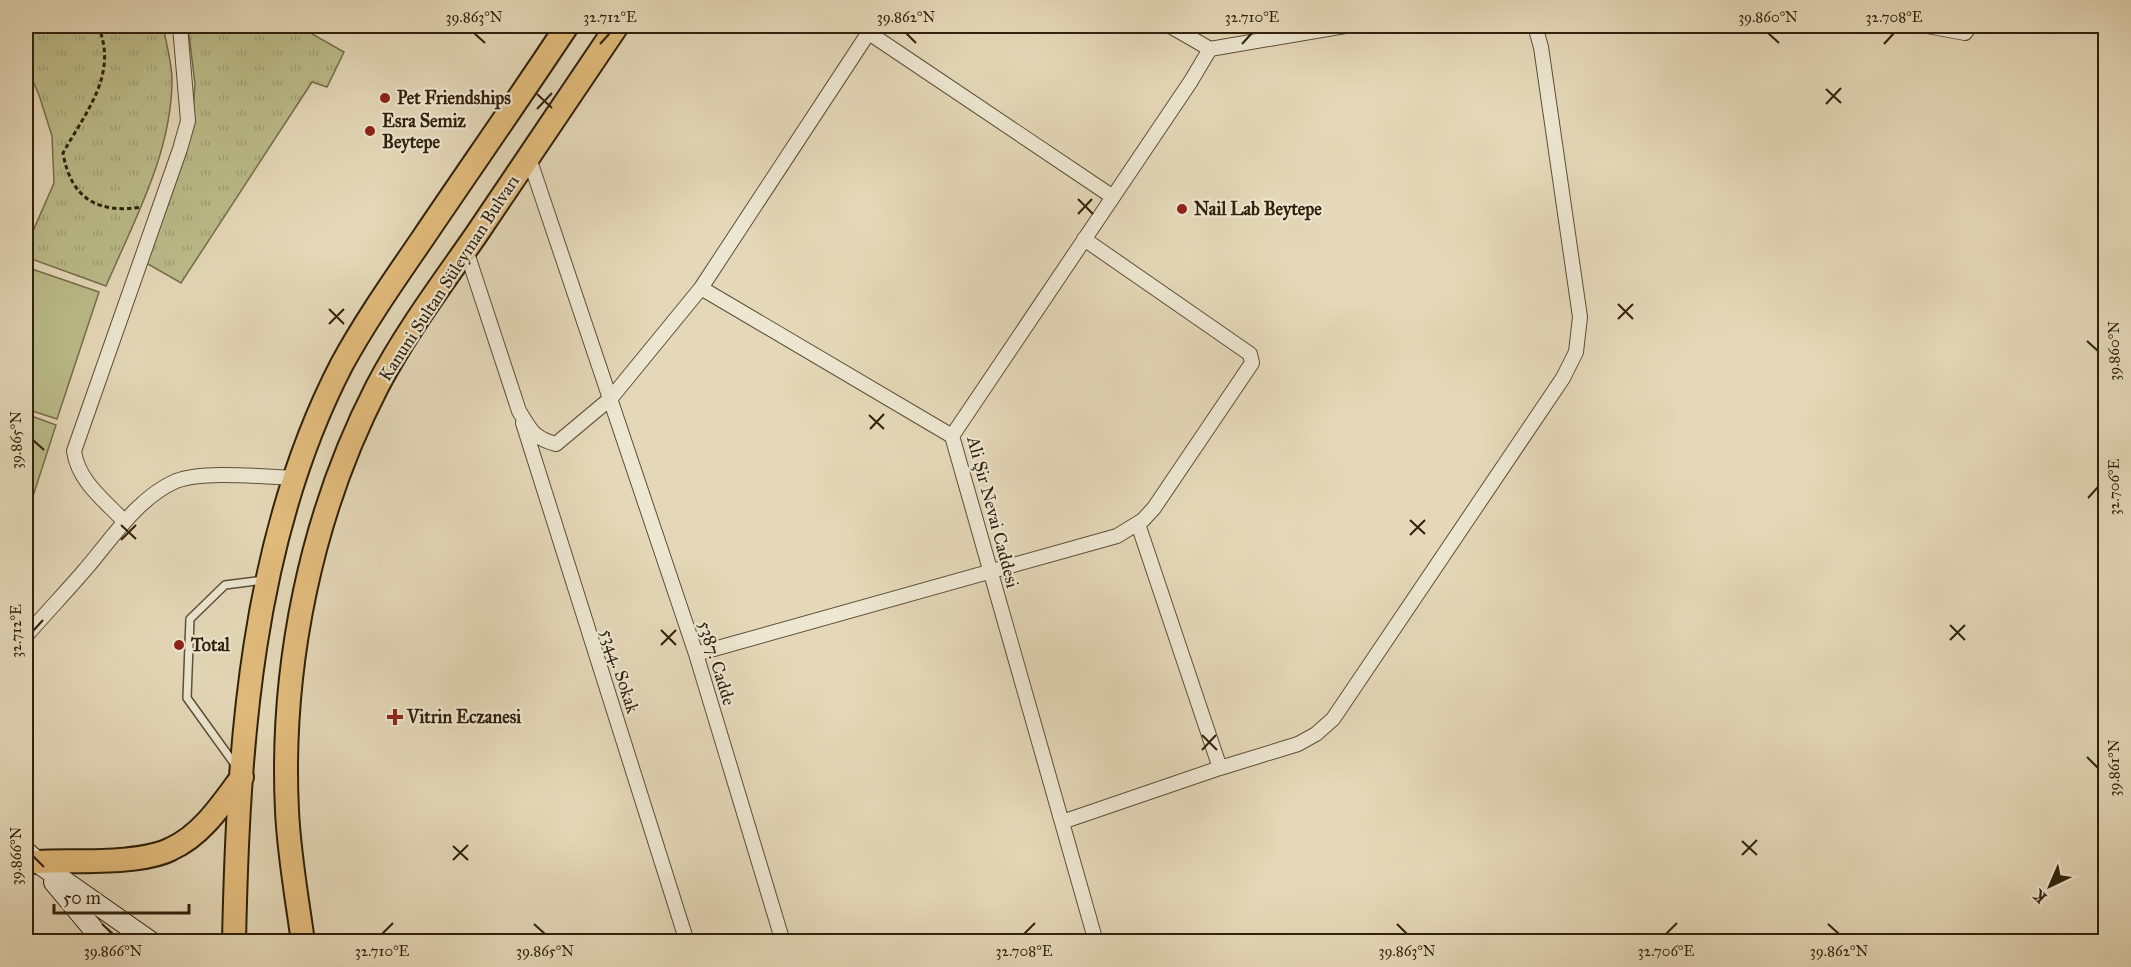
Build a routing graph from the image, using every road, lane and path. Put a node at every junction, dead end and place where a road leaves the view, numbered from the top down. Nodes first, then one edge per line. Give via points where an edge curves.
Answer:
1 (98, 26) edge
2 (180, 26) edge
3 (567, 26) edge
4 (617, 26) edge
5 (1170, 26) edge
6 (1345, 26) edge
7 (1535, 26) edge
8 (1927, 26) edge
9 (1970, 26) edge
10 (871, 29) edge
11 (1210, 49) junction
12 (529, 158) junction
13 (1113, 197) junction
14 (161, 204) junction
15 (1084, 239) junction
16 (466, 250) junction
17 (701, 288) junction
18 (611, 398) junction
19 (519, 411) junction
20 (952, 436) junction
21 (296, 478) junction
22 (124, 521) junction
23 (1138, 524) junction
24 (991, 573) junction
25 (266, 580) junction
26 (26, 636) edge
27 (696, 654) junction
28 (1220, 768) junction
29 (243, 776) junction
30 (1062, 822) junction
31 (31, 857) edge
32 (299, 936) edge
33 (238, 938) edge
34 (104, 942) edge
35 (151, 942) edge
36 (687, 942) edge
37 (783, 942) edge
38 (1096, 942) edge

1 - 14 path via 104,73 92,106 63,153 66,172 87,199 110,210
2 - 14 street via 188,121
3 - 21 main road via 362,329 325,399
4 - 12 main road, Kanuni Sultan Süleyman Bulvarı
5 - 11 street
6 - 11 street
7 - 28 street via 1580,317 1576,352 1563,378 1333,719 1298,744
8 - 9 street via 1965,33
10 - 13 street
10 - 17 street
11 - 13 street, Ali Şir Nevai Caddesi
12 - 16 main road, Kanuni Sultan Süleyman Bulvarı
12 - 18 street, 5387. Cadde
13 - 15 street, Ali Şir Nevai Caddesi
14 - 22 street via 74,451 83,478
15 - 20 street, Ali Şir Nevai Caddesi
15 - 23 street via 1250,354 1252,363 1154,508
16 - 19 street, 5344. Sokak
16 - 32 main road, Kanuni Sultan Süleyman Bulvarı via 412,327 376,390 337,482 311,568 297,640 286,754
17 - 18 street
17 - 20 street
18 - 19 street via 556,444 541,440
18 - 27 street, 5387. Cadde
19 - 36 street, 5344. Sokak
20 - 24 street, Ali Şir Nevai Caddesi
21 - 22 street via 204,476 177,481
21 - 25 main road
22 - 26 street
23 - 24 street via 1117,536
23 - 28 street
24 - 27 street
24 - 30 street, Ali Şir Nevai Caddesi
25 - 29 main road via 253,660
25 - 29 lane via 225,585 190,620 187,698
27 - 37 street, 5387. Cadde
28 - 30 street
29 - 31 main road via 212,817 171,850 129,859
29 - 33 main road via 237,848
30 - 38 street, Ali Şir Nevai Caddesi
31 - 34 main road
31 - 35 main road

